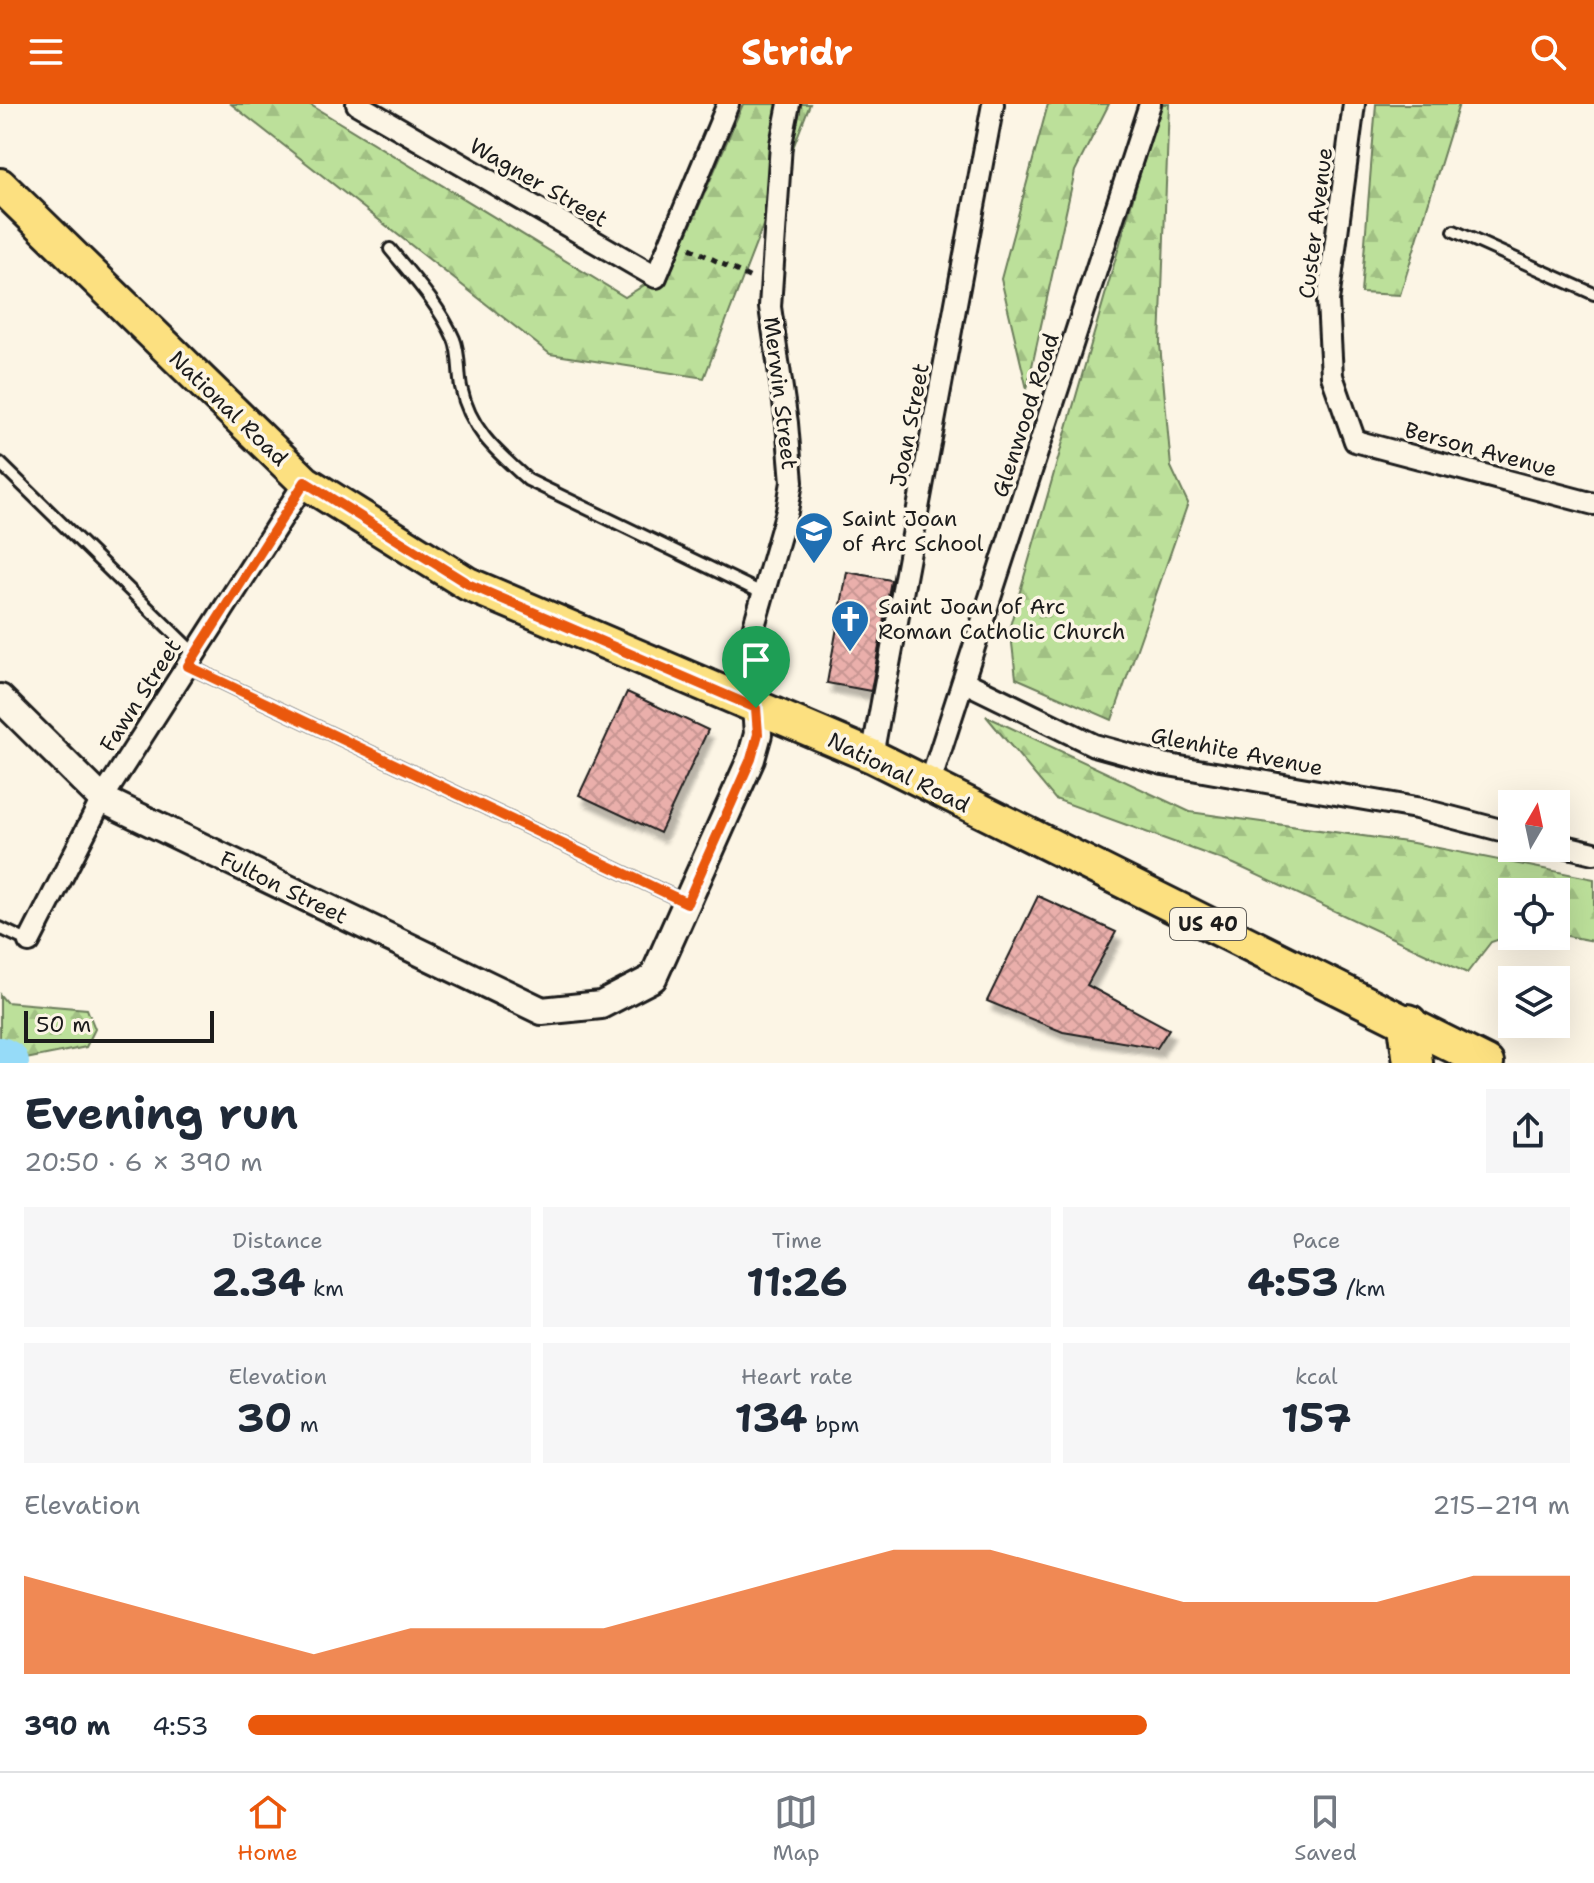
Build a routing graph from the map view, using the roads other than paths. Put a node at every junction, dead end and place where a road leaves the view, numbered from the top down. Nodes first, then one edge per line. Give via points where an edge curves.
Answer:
1 (357, 104) edge
2 (728, 104) edge
3 (789, 104) edge
4 (993, 104) edge
5 (1150, 104) edge
6 (1354, 104) edge
7 (0, 185) edge
8 (1454, 231) dead end
9 (390, 249) dead end
10 (1594, 294) edge
11 (1355, 441) joint
12 (0, 463) edge
13 (305, 482) junction
14 (1594, 504) edge
15 (764, 594) junction
16 (191, 660) junction
17 (965, 682) junction
18 (0, 698) edge
19 (756, 708) junction
20 (872, 756) junction
21 (929, 786) junction
22 (102, 799) junction
23 (1498, 829) edge
24 (1570, 847) edge
25 (1594, 853) edge
26 (687, 903) junction
27 (0, 928) edge
28 (29, 942) joint
29 (601, 1005) joint
30 (1408, 1024) junction
31 (1413, 1063) edge
32 (1487, 1063) edge

1 - 2 street, Wagner Street via 656,277
3 - 15 street, Merwin Street via 781,144 770,307 792,482
4 - 20 street, Joan Street
5 - 17 street, Glenwood Road
6 - 11 street, Custer Avenue via 1328,301 1332,376
7 - 13 main road, National Road / US 40
8 - 10 lane
9 - 15 lane via 444,318 456,342 461,388 473,424 499,454 528,480
11 - 14 street, Berson Avenue
12 - 16 lane
13 - 16 street, Fawn Street
13 - 19 main road, National Road / US 40 via 468,584
15 - 19 street, Merwin Street via 744,661
16 - 22 street, Fawn Street
16 - 26 lane
17 - 21 street, Glenwood Road
17 - 23 street, Glenhite Avenue via 1094,745 1163,764 1416,808
18 - 22 street, Fulton Street
19 - 20 main road, National Road / US 40
19 - 26 street, Merwin Street via 758,734 751,759
20 - 21 main road, National Road / US 40
21 - 30 main road, National Road / US 40
22 - 28 street, Fawn Street
22 - 29 street, Fulton Street via 542,1011
24 - 25 street
26 - 29 street, Merwin Street via 653,978
27 - 28 lane
30 - 31 highway
30 - 32 main road, National Road / US 40

